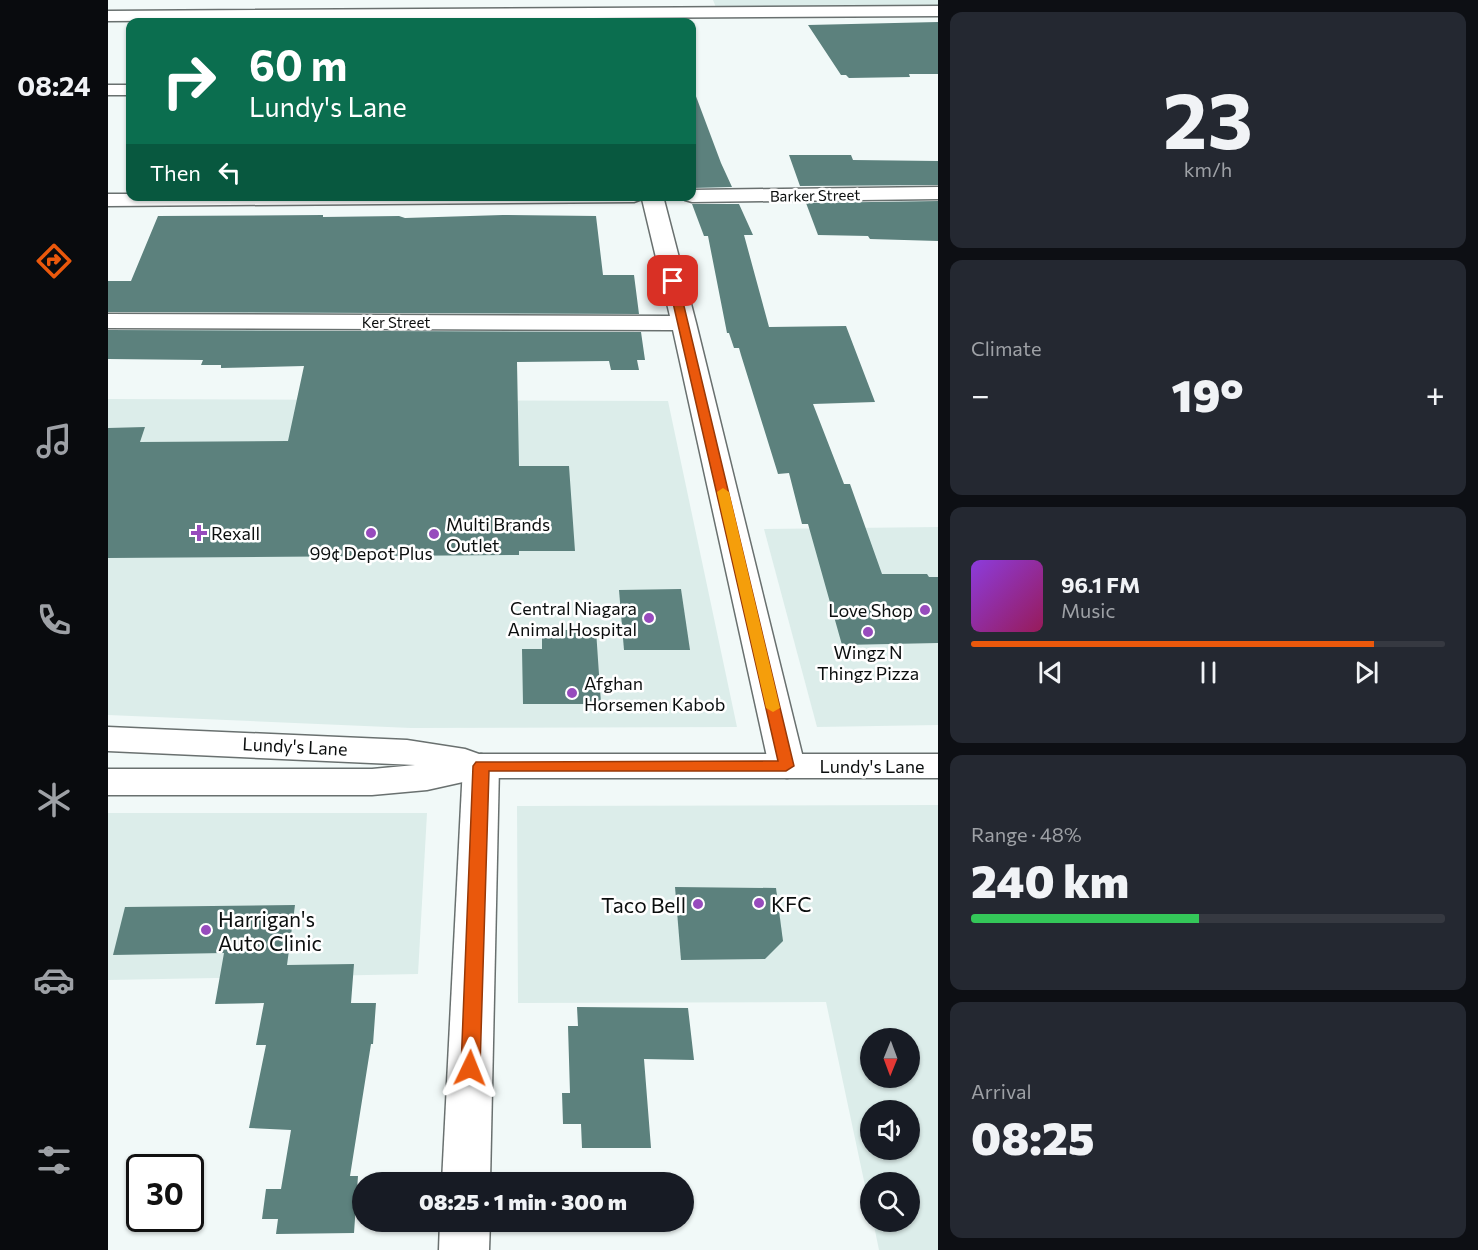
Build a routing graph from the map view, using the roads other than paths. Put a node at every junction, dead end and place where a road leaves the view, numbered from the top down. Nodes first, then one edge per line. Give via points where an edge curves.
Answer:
1 (938, 11) edge
2 (607, 12) edge
3 (108, 15) edge
4 (108, 90) edge
5 (126, 90) edge
6 (938, 193) edge
7 (696, 196) edge
8 (108, 200) edge
9 (126, 200) edge
10 (653, 201) edge
11 (108, 321) edge
12 (684, 323) junction
13 (108, 739) edge
14 (481, 766) junction
15 (786, 766) junction
16 (938, 766) edge
17 (108, 782) edge
18 (466, 1172) edge
19 (465, 1232) edge
20 (464, 1250) edge

1 - 2 street
2 - 3 street
4 - 5 street
6 - 7 street, Barker Street
8 - 9 street
10 - 12 street
11 - 12 street, Ker Street
12 - 15 street
13 - 14 street, Lundy's Lane via 407,752
14 - 15 street, Lundy's Lane
14 - 17 street, Lundy's Lane via 428,777 372,782
14 - 18 street
15 - 16 street, Lundy's Lane
19 - 20 street

